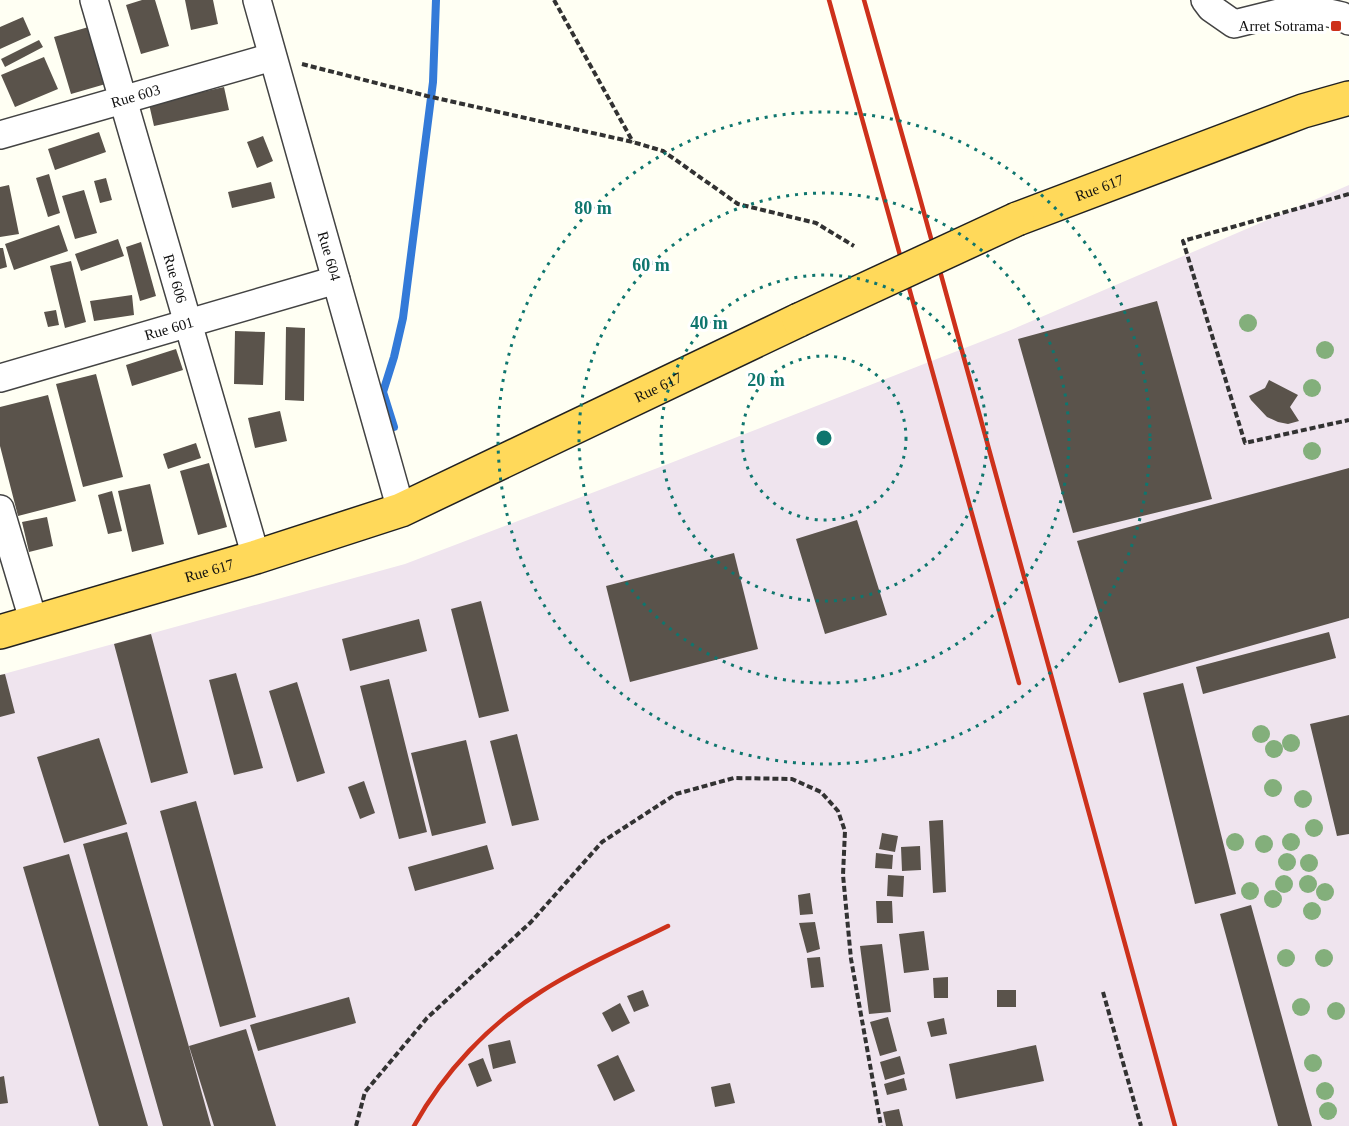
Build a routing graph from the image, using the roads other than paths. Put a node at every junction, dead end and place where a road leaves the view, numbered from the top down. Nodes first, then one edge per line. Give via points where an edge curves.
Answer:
1 (94, 0) edge
2 (256, 0) edge
3 (1205, 0) edge
4 (1349, 21) edge
5 (272, 57) junction
6 (1349, 98) edge
7 (123, 99) junction
8 (0, 135) edge
9 (336, 280) junction
10 (189, 323) junction
11 (0, 378) edge
12 (0, 509) edge
13 (400, 510) junction
14 (256, 557) junction
15 (34, 623) junction
16 (0, 632) edge

1 - 7 street, Rue 606
2 - 5 street, Rue 604
3 - 4 street via 1234,24 1303,6
5 - 7 street, Rue 603
5 - 9 street, Rue 604
6 - 13 highway, Rue 617, bridge via 1303,111 1017,219
7 - 8 street, Rue 603
7 - 10 street, Rue 606
9 - 10 street, Rue 601
9 - 13 street, Rue 604
10 - 11 street, Rue 601
10 - 14 street, Rue 606
12 - 15 street
13 - 14 highway, Rue 617
14 - 15 highway, Rue 617
15 - 16 highway, Rue 617

